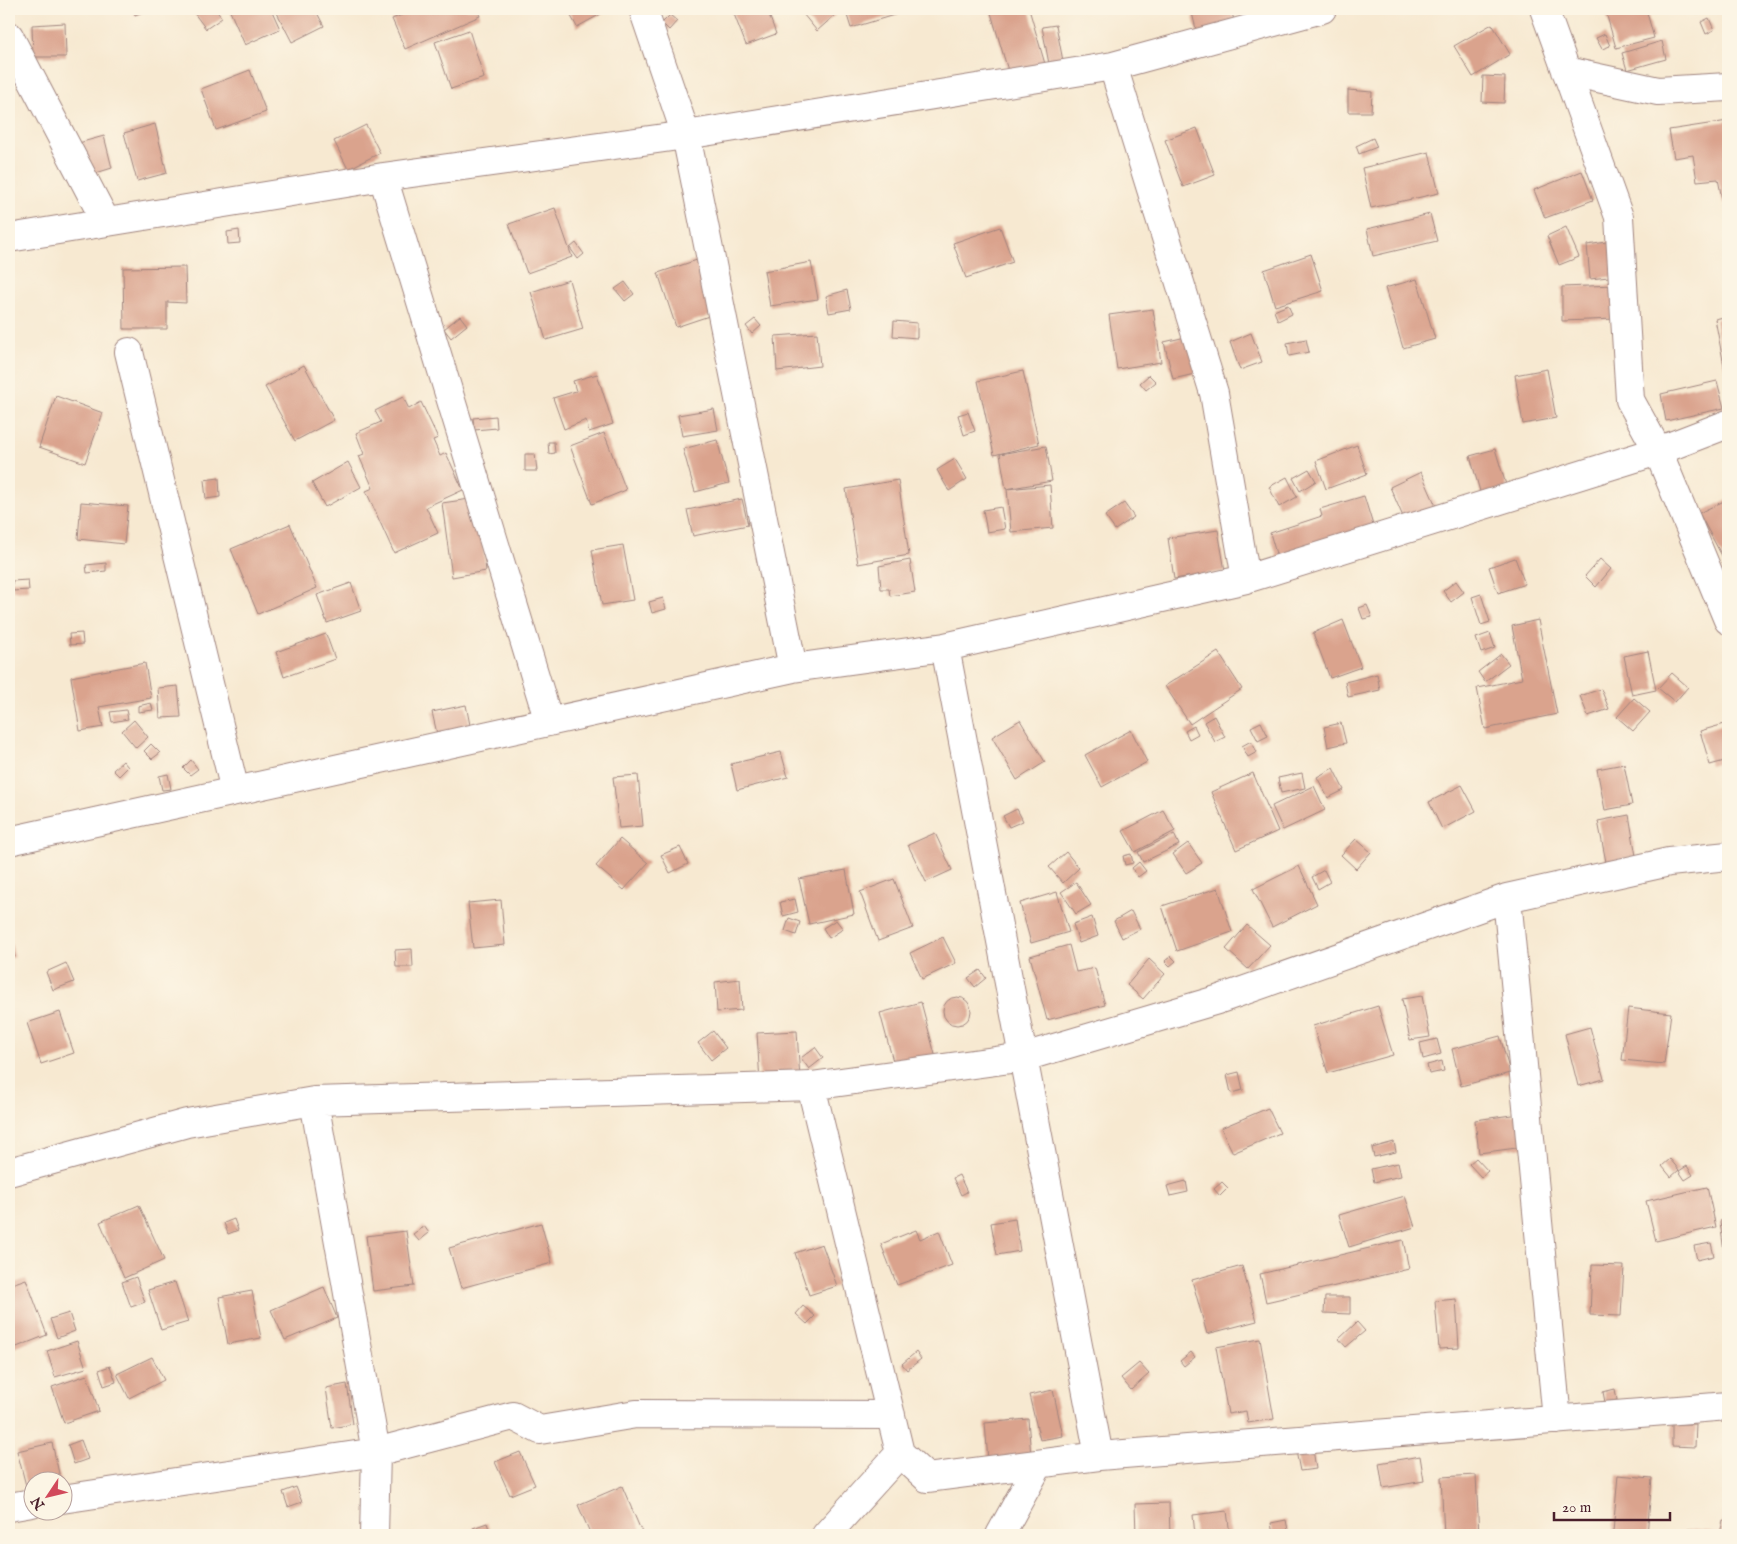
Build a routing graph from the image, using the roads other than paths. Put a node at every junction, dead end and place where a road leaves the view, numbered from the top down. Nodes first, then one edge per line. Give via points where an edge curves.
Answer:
1 (644, 9) edge
2 (1322, 9) edge
3 (1544, 9) edge
4 (9, 36) edge
5 (1113, 66) junction
6 (1566, 71) junction
7 (1728, 87) edge
8 (686, 135) junction
9 (383, 177) junction
10 (106, 222) junction
11 (9, 238) edge
12 (129, 352) dead end
13 (1728, 424) edge
14 (1658, 451) junction
15 (1246, 579) junction
16 (1728, 620) edge
17 (945, 647) junction
18 (793, 668) junction
19 (549, 722) junction
20 (235, 791) junction
21 (9, 841) edge
22 (1728, 856) edge
23 (1507, 898) junction
24 (1024, 1057) junction
25 (811, 1086) junction
26 (314, 1101) junction
27 (9, 1172) edge
28 (1728, 1406) edge
29 (891, 1415) junction
30 (1557, 1420) junction
31 (376, 1452) junction
32 (900, 1453) junction
33 (1099, 1456) junction
34 (1039, 1464) junction
35 (72, 1498) edge
36 (22, 1505) edge
37 (9, 1507) edge
38 (374, 1535) edge
39 (826, 1535) edge
40 (1000, 1535) edge

1 - 8 street
2 - 5 street
3 - 6 street
4 - 10 street
5 - 8 street
5 - 15 street via 1214,393
6 - 7 street via 1658,91
6 - 14 street via 1619,217 1630,400
8 - 9 street
8 - 18 street
9 - 10 street
9 - 19 street
10 - 11 street
12 - 20 street
13 - 14 street
14 - 15 street
14 - 16 street
15 - 17 street
17 - 18 street
17 - 24 street
18 - 19 street
19 - 20 street
20 - 21 street
22 - 23 street via 1669,862
23 - 24 street via 1217,1000
23 - 30 street
24 - 25 street
24 - 33 street
25 - 26 street
25 - 29 street
26 - 27 street via 187,1123
26 - 31 street
28 - 30 street
29 - 31 street via 636,1414 540,1430 512,1416
29 - 32 street
30 - 33 street
31 - 35 street
31 - 38 street
32 - 34 street via 927,1478
32 - 39 street
33 - 34 street
34 - 40 street
36 - 37 street

